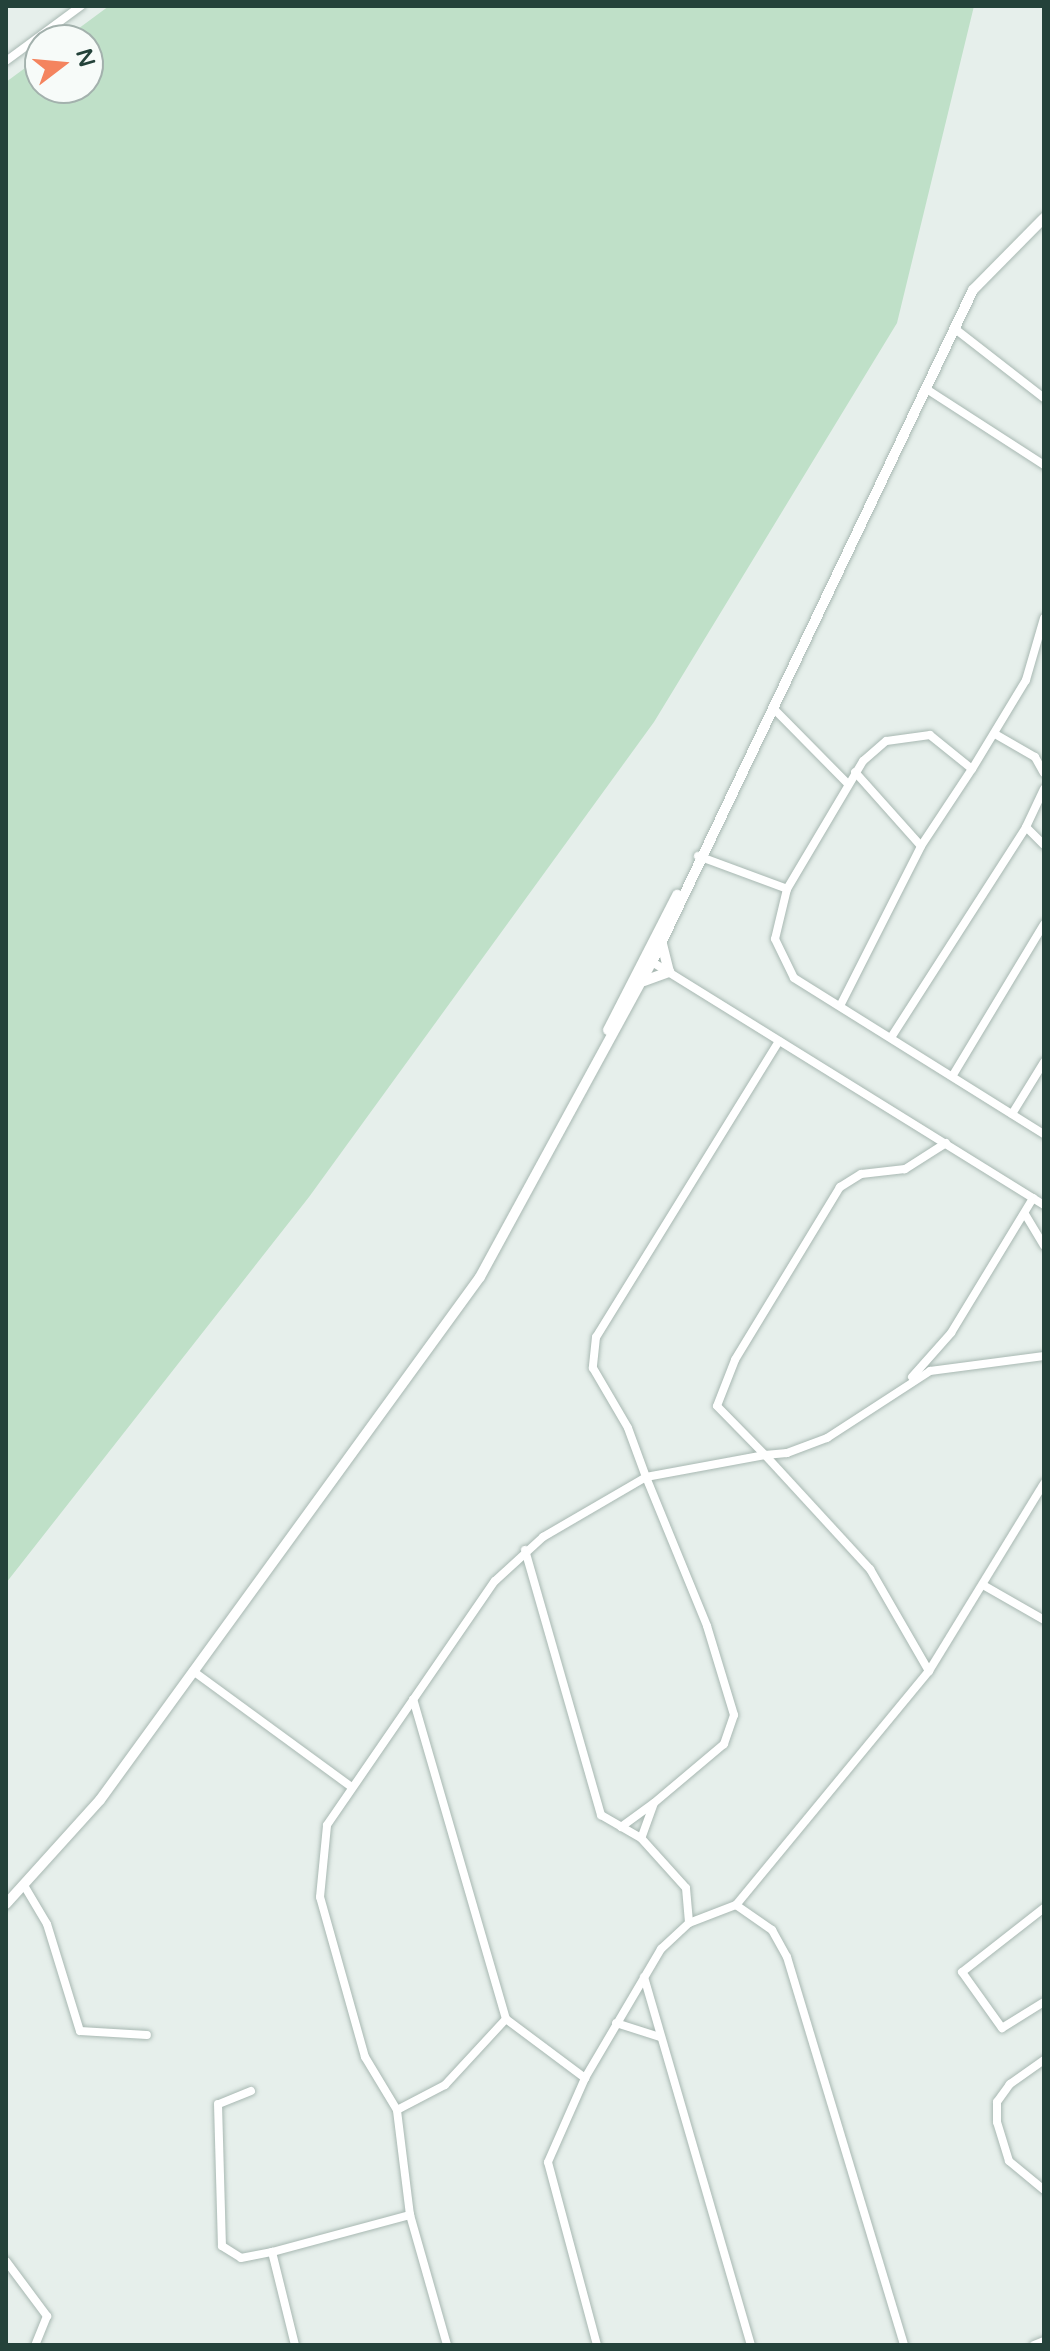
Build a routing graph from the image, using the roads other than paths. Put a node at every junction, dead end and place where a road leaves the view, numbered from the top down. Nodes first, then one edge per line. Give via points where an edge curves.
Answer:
1 (81, 6) edge
2 (6, 61) edge
3 (1044, 218) edge
4 (954, 328) junction
5 (928, 390) junction
6 (1044, 398) edge
7 (1044, 465) edge
8 (1044, 618) edge
9 (775, 710) junction
10 (995, 734) junction
11 (972, 769) junction
12 (855, 772) junction
13 (1044, 773) edge
14 (848, 784) junction
15 (1044, 789) edge
16 (1026, 827) junction
17 (1044, 845) edge
18 (921, 846) junction
19 (698, 856) junction
20 (688, 881) junction
21 (787, 889) junction
22 (1044, 924) edge
23 (662, 942) junction
24 (647, 959) junction
25 (669, 972) junction
26 (641, 984) junction
27 (840, 1006) junction
28 (892, 1036) junction
29 (779, 1041) junction
30 (600, 1052) junction
31 (1044, 1062) edge
32 (953, 1075) junction
33 (1012, 1114) junction
34 (1044, 1134) edge
35 (946, 1143) junction
36 (1033, 1198) junction
37 (1044, 1205) edge
38 (1025, 1214) junction
39 (1044, 1246) edge
40 (1044, 1356) edge
41 (909, 1380) junction
42 (765, 1455) junction
43 (646, 1477) junction
44 (1044, 1483) edge
45 (525, 1550) junction
46 (983, 1585) junction
47 (1044, 1620) edge
48 (193, 1671) junction
49 (929, 1671) junction
50 (413, 1699) junction
51 (350, 1786) junction
52 (654, 1803) junction
53 (621, 1827) junction
54 (641, 1838) junction
55 (25, 1887) junction
56 (6, 1904) edge
57 (736, 1905) junction
58 (1044, 1908) edge
59 (689, 1923) junction
60 (644, 1977) junction
61 (1044, 2002) edge
62 (506, 2019) junction
63 (616, 2023) junction
64 (147, 2035) dead end
65 (660, 2037) junction
66 (1044, 2060) edge
67 (585, 2078) junction
68 (251, 2091) dead end
69 (397, 2110) junction
70 (1044, 2190) edge
71 (410, 2215) junction
72 (272, 2252) junction
73 (6, 2261) edge
74 (1044, 2341) edge
75 (35, 2345) edge
76 (295, 2345) edge
77 (447, 2345) edge
78 (597, 2345) edge
79 (751, 2345) edge
80 (904, 2345) edge
81 (1034, 2345) edge

1 - 2 street
3 - 4 street via 995,263
4 - 5 street
4 - 6 street
5 - 7 street
5 - 9 street
8 - 10 street via 1026,680
9 - 14 street
9 - 19 street
10 - 11 street
10 - 13 street via 1035,757
11 - 12 street via 943,741 917,734 886,741
11 - 18 street
12 - 14 street
12 - 18 street
14 - 21 street
15 - 16 street
16 - 17 street
16 - 28 street
18 - 27 street
19 - 20 street
19 - 21 street
20 - 23 street
20 - 24 street
21 - 27 street via 776,923 777,953 794,978
22 - 32 street
23 - 24 street
23 - 25 street
24 - 25 street
24 - 26 street
24 - 30 street
25 - 26 street
25 - 29 street
26 - 30 street
27 - 28 street
28 - 32 street
29 - 35 street
29 - 43 street via 596,1337 593,1368 628,1428
30 - 48 street via 480,1277
31 - 33 street
32 - 33 street
33 - 34 street
35 - 36 street
35 - 42 street via 905,1169 861,1174 840,1187 735,1360 717,1406
36 - 37 street
36 - 38 street
38 - 39 street
38 - 41 street via 951,1333
40 - 41 street via 955,1363
41 - 42 street via 827,1438
42 - 43 street
42 - 49 street via 870,1569
43 - 45 street
43 - 52 street via 707,1626 734,1715 724,1744
44 - 46 street
45 - 50 street via 495,1581
45 - 53 street via 601,1815
46 - 47 street
46 - 49 street
48 - 51 street
48 - 55 street via 100,1800
49 - 57 street
50 - 51 street
50 - 62 street
51 - 69 street via 327,1825 320,1897 365,2057
52 - 53 street
52 - 54 street
53 - 54 street
54 - 59 street via 681,1880
55 - 56 street
55 - 64 street via 47,1924 80,2031
57 - 59 street
57 - 80 street via 772,1930 787,1957
58 - 61 street via 962,1972 1002,2028
59 - 60 street
60 - 63 street
60 - 65 street
62 - 67 street
62 - 69 street via 445,2085
63 - 65 street
63 - 67 street
65 - 79 street
66 - 70 street via 1010,2084 997,2102 997,2122 1009,2161
67 - 78 street via 548,2162
68 - 72 street via 218,2104 222,2246 241,2258
69 - 71 street
71 - 72 street
71 - 77 street
72 - 76 street
73 - 75 street via 47,2316
74 - 81 street

